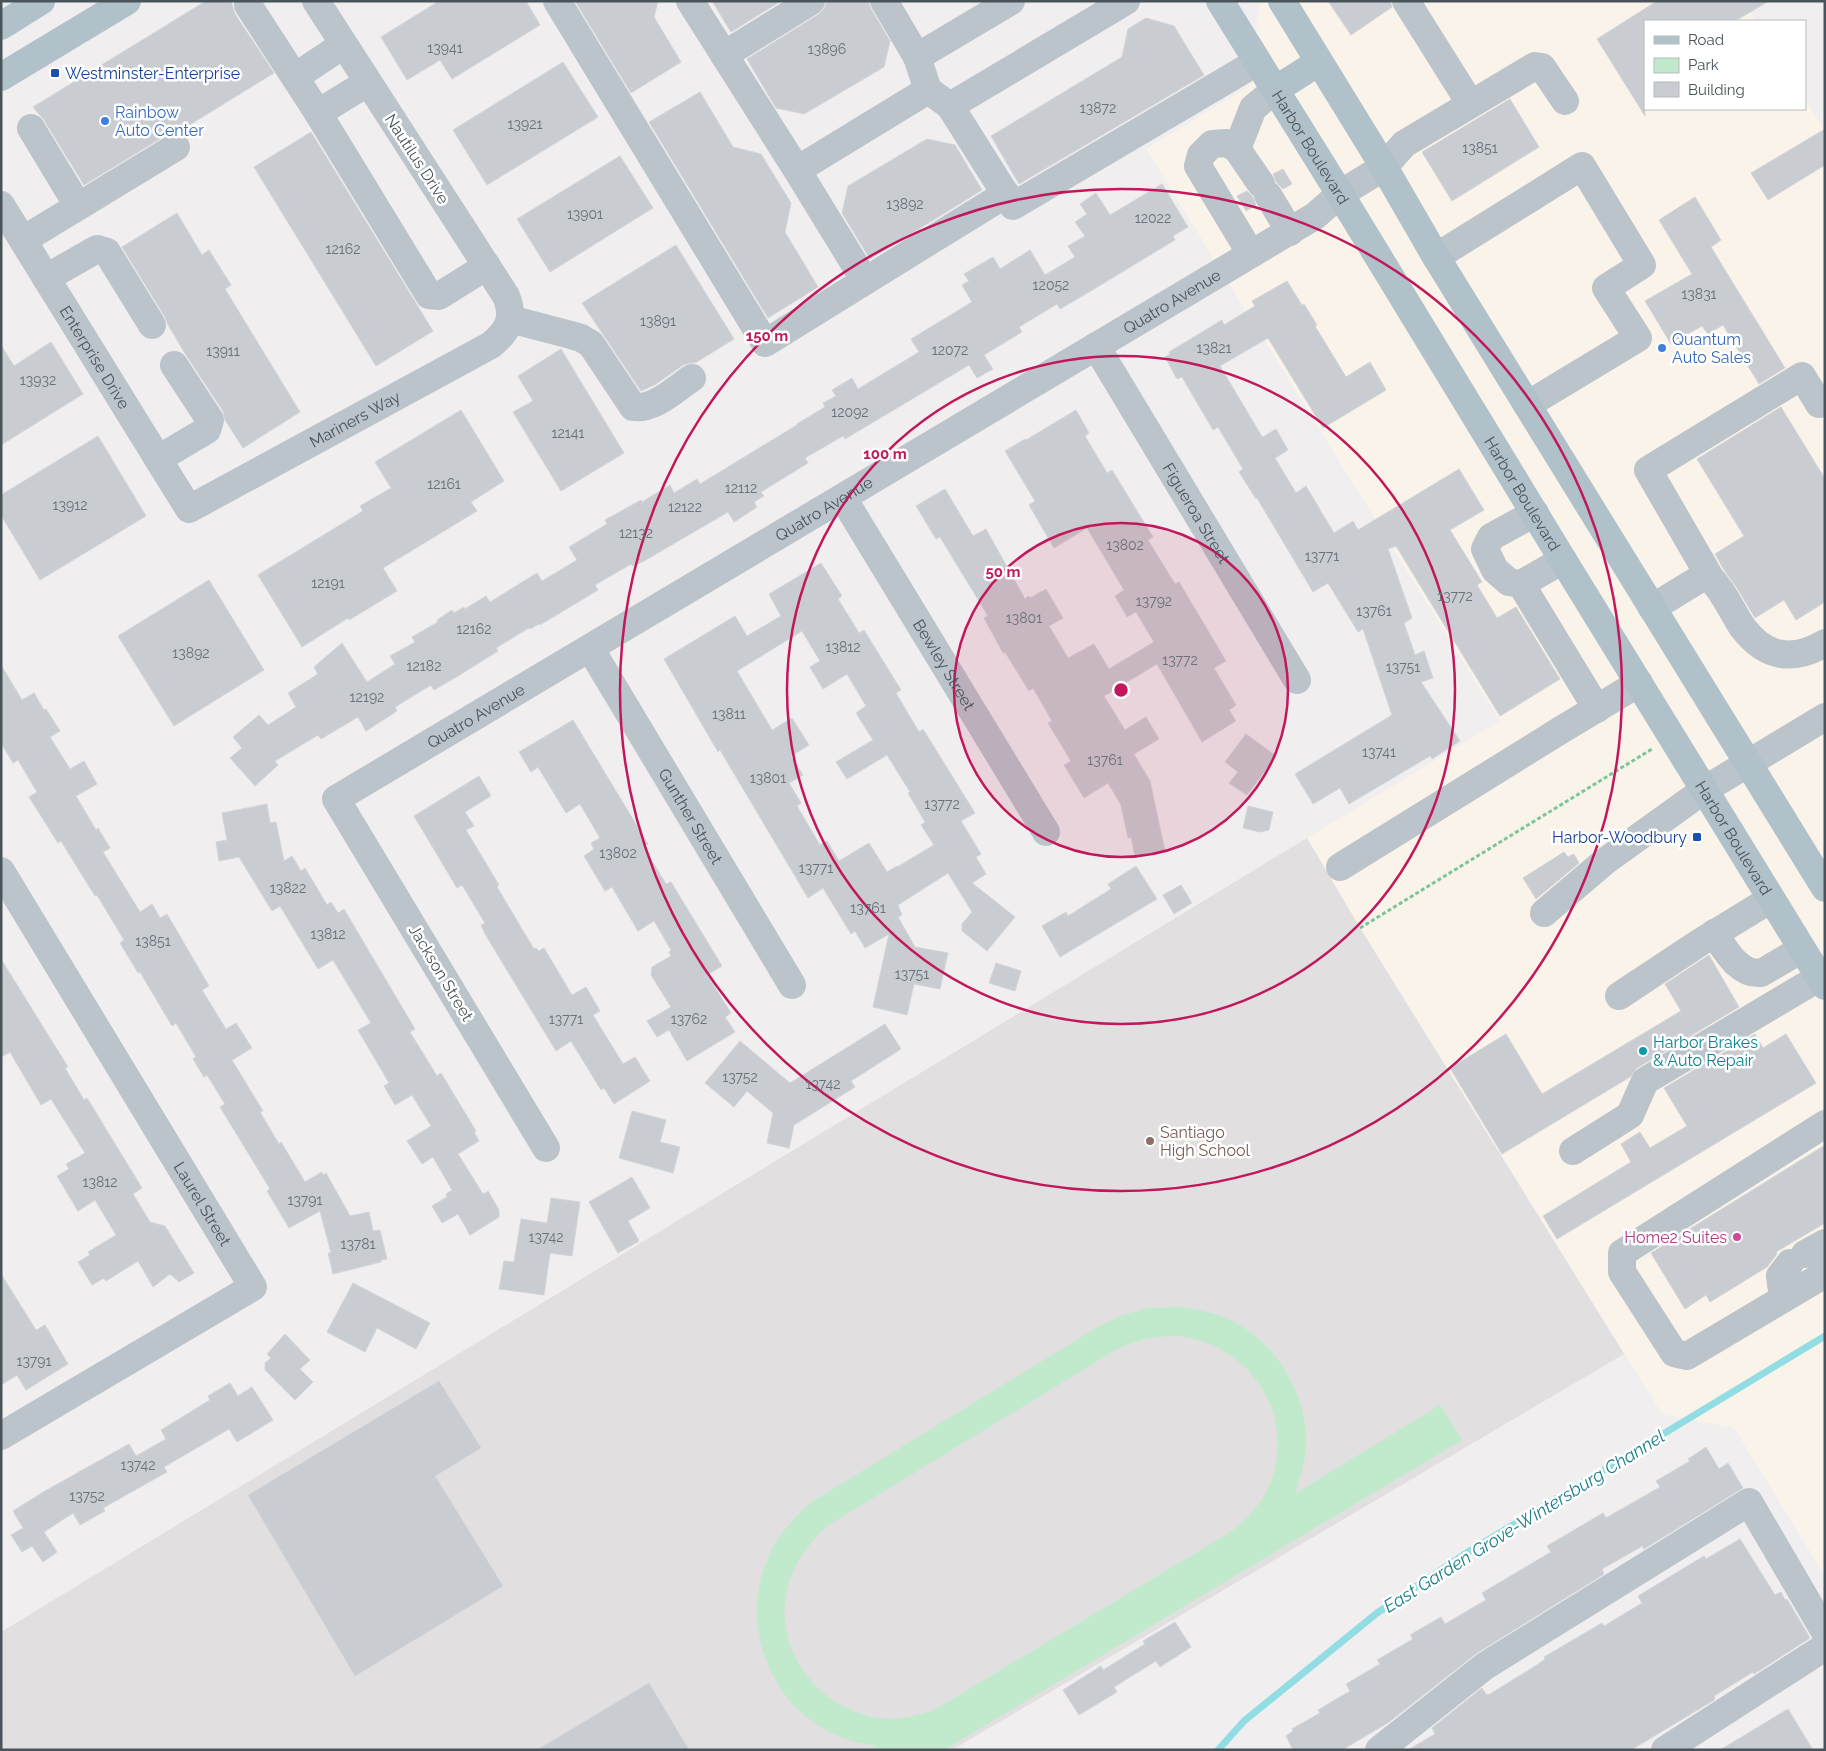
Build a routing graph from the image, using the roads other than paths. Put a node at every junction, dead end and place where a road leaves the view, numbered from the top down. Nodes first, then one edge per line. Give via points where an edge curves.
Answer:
1 (42, 1) edge
2 (127, 1) edge
3 (316, 1) edge
4 (557, 1) edge
5 (690, 1) edge
6 (811, 1) edge
7 (884, 1) edge
8 (1011, 1) edge
9 (1126, 1) edge
10 (1220, 1) edge
11 (1282, 1) edge
12 (1406, 1) edge
13 (248, 5) dead end
14 (1, 26) edge
15 (343, 45) junction
16 (724, 55) junction
17 (917, 57) junction
18 (1257, 62) junction
19 (1319, 62) junction
20 (1, 76) edge
21 (295, 77) junction
22 (368, 83) junction
23 (928, 90) junction
24 (1275, 90) junction
25 (1565, 101) dead end
26 (1470, 103) junction
27 (950, 106) junction
28 (318, 113) junction
29 (31, 128) dead end
30 (176, 146) dead end
31 (1237, 149) junction
32 (1384, 168) junction
33 (797, 170) junction
34 (1006, 194) junction
35 (1340, 194) junction
36 (1, 205) edge
37 (78, 206) junction
38 (1290, 232) junction
39 (23, 240) junction
40 (1252, 254) junction
41 (1436, 257) junction
42 (487, 266) junction
43 (46, 278) junction
44 (865, 281) junction
45 (510, 319) junction
46 (152, 325) dead end
47 (1096, 346) junction
48 (174, 365) dead end
49 (692, 378) dead end
50 (1527, 405) junction
51 (1823, 406) edge
52 (158, 459) junction
53 (843, 498) junction
54 (189, 509) joint
55 (1535, 513) junction
56 (1562, 560) junction
57 (1712, 579) junction
58 (1521, 584) junction
59 (1652, 608) junction
60 (1825, 643) edge
61 (590, 648) junction
62 (1297, 680) dead end
63 (1639, 684) junction
64 (1597, 709) junction
65 (1825, 717) edge
66 (1748, 764) junction
67 (1704, 790) junction
68 (336, 799) joint
69 (1046, 832) dead end
70 (1340, 867) dead end
71 (1, 871) edge
72 (1825, 888) edge
73 (1771, 898) junction
74 (1544, 913) dead end
75 (1714, 933) junction
76 (1802, 949) junction
77 (1822, 982) edge
78 (792, 985) dead end
79 (1619, 996) dead end
80 (1825, 1124) edge
81 (546, 1148) dead end
82 (1573, 1151) dead end
83 (1807, 1253) edge
84 (1825, 1274) edge
85 (1783, 1298) junction
86 (1, 1436) edge
87 (1825, 1632) edge
88 (1825, 1647) edge
89 (1379, 1750) edge
90 (1665, 1750) edge

1 - 14 main road
2 - 20 main road
3 - 15 street, Nautilus Drive
4 - 44 street via 765,343
5 - 16 street
6 - 16 street
7 - 17 street
8 - 17 street
9 - 27 street
10 - 18 main road, Harbor Boulevard
11 - 19 main road
12 - 26 street
13 - 21 street
15 - 21 street
15 - 22 street, Nautilus Drive
16 - 33 street
17 - 23 street
18 - 24 main road, Harbor Boulevard
18 - 34 street via 1013,206
19 - 24 main road
19 - 32 main road
21 - 28 street
22 - 28 street
22 - 42 street, Nautilus Drive
23 - 27 street
23 - 33 street
24 - 31 street via 1253,108
24 - 35 main road, Harbor Boulevard
25 - 26 street, Quatro Avenue via 1542,67 1535,66
26 - 32 street, Quatro Avenue via 1404,144
27 - 34 street
28 - 42 street via 429,295 439,296
29 - 37 street
30 - 37 street
31 - 38 street
31 - 40 street via 1227,143 1212,144 1201,155 1198,166
32 - 35 street, Quatro Avenue
32 - 41 main road
33 - 44 street
34 - 44 street
35 - 38 street, Quatro Avenue
35 - 55 main road, Harbor Boulevard
36 - 39 street, Enterprise Drive
37 - 39 street
38 - 40 street, Quatro Avenue
39 - 43 street, Enterprise Drive
40 - 47 street, Quatro Avenue
41 - 50 main road
41 - 50 street via 1582,166 1642,265 1606,288 1638,338
42 - 45 street, Nautilus Drive via 506,296 511,308
43 - 46 street via 97,249 107,252
43 - 52 street, Enterprise Drive
45 - 49 street via 571,334 591,344 633,407 654,403
45 - 54 street, Mariners Way via 503,335 491,345
47 - 53 street, Quatro Avenue
47 - 62 street, Figueroa Street
48 - 52 street via 210,420 207,430
50 - 59 main road
51 - 57 street via 1802,376 1648,470
52 - 54 street, Enterprise Drive
53 - 61 street, Quatro Avenue
53 - 69 street, Bewley Street
55 - 56 main road, Harbor Boulevard
55 - 58 street via 1491,536 1485,549 1495,570 1509,582
56 - 58 street
56 - 63 main road, Harbor Boulevard
57 - 59 street via 1701,578
57 - 60 street via 1744,628 1770,651 1780,655 1796,654 1813,651
58 - 64 street
59 - 66 main road
61 - 68 street, Quatro Avenue
61 - 78 street, Gunther Street
63 - 64 street
63 - 67 main road, Harbor Boulevard
64 - 70 street
65 - 66 street
66 - 67 street
66 - 72 main road
67 - 73 main road, Harbor Boulevard
67 - 74 street via 1604,862
68 - 81 street, Jackson Street
71 - 86 street, Laurel Street via 252,1287
73 - 75 street
73 - 76 main road, Harbor Boulevard
75 - 76 street via 1740,966 1757,973
75 - 79 street
76 - 77 main road, Harbor Boulevard
77 - 82 street via 1645,1081 1630,1115
80 - 85 street via 1622,1253 1622,1272 1674,1352 1687,1356
83 - 85 street via 1780,1276
84 - 85 street
87 - 89 street via 1748,1502 1486,1666
88 - 90 street

